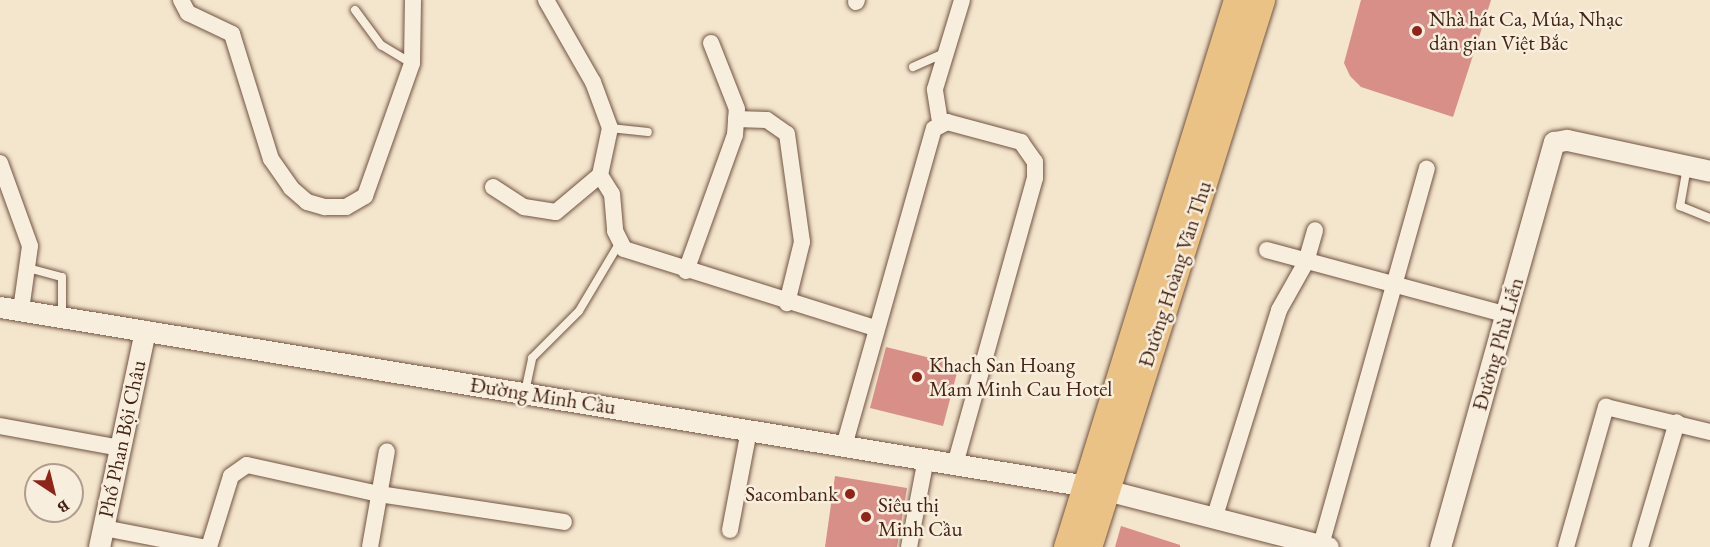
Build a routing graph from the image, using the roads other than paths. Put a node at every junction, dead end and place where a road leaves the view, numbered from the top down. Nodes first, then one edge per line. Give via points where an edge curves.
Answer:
1 (181, 0) edge
2 (413, 0) edge
3 (546, 0) edge
4 (962, 0) edge
5 (1237, 0) edge
6 (1261, 0) edge
7 (355, 9) dead end
8 (711, 43) dead end
9 (945, 53) junction
10 (412, 63) junction
11 (913, 67) dead end
12 (1223, 83) junction
13 (736, 119) junction
14 (940, 122) junction
15 (610, 128) junction
16 (648, 132) dead end
17 (0, 164) edge
18 (1687, 166) junction
19 (1427, 169) dead end
20 (1710, 171) edge
21 (600, 176) junction
22 (493, 187) dead end
23 (1710, 218) edge
24 (1315, 230) dead end
25 (619, 244) junction
26 (1267, 250) dead end
27 (1306, 262) junction
28 (28, 268) junction
29 (686, 271) junction
30 (1396, 288) junction
31 (787, 303) junction
32 (0, 307) edge
33 (21, 310) junction
34 (1505, 314) junction
35 (62, 317) junction
36 (875, 328) junction
37 (145, 331) junction
38 (525, 393) junction
39 (1677, 422) junction
40 (0, 426) edge
41 (749, 430) junction
42 (1710, 432) edge
43 (844, 446) junction
44 (120, 448) junction
45 (387, 452) dead end
46 (926, 459) junction
47 (955, 464) junction
48 (1097, 488) junction
49 (379, 494) junction
50 (1214, 519) junction
51 (564, 522) dead end
52 (730, 530) dead end
53 (101, 537) edge
54 (1324, 546) edge
55 (202, 547) edge
56 (209, 547) edge
57 (370, 547) edge
58 (909, 547) edge
59 (1067, 547) edge
60 (1088, 547) edge
61 (1440, 547) edge
62 (1566, 547) edge
63 (1640, 547) edge

1 - 10 street via 188,13 232,34 271,159 291,188 307,202 325,207 346,207 365,196
2 - 10 street
3 - 15 street via 593,82
4 - 9 street
5 - 12 main road, Đường Hoàng Văn Thụ
6 - 12 main road, Đường Hoàng Văn Thụ
7 - 10 lane via 381,45
8 - 13 street via 730,86
9 - 11 lane
9 - 14 street via 935,89
12 - 48 main road, Đường Hoàng Văn Thụ
13 - 29 street via 735,135
13 - 31 street via 767,120 787,134 802,242
14 - 36 street
14 - 47 street via 1021,142 1035,162 1035,178
15 - 16 lane
15 - 21 street
17 - 28 street via 29,238
18 - 20 street
18 - 23 lane via 1680,206
18 - 34 street, Đường Phù Liễn via 1567,140 1554,142
19 - 30 street
21 - 22 street via 556,212 524,207
21 - 25 street via 612,194
24 - 27 street
25 - 29 street
25 - 38 lane via 579,311 532,358
26 - 27 street
27 - 30 street
27 - 50 street via 1279,310
28 - 33 street
28 - 35 lane via 62,277
29 - 31 street
30 - 34 street
30 - 54 street
31 - 36 street
32 - 33 street, Đường Minh Cầu
33 - 35 street, Đường Minh Cầu
34 - 61 street, Đường Phù Liễn
35 - 37 street, Đường Minh Cầu
36 - 43 street
37 - 38 street, Đường Minh Cầu
37 - 44 street, Phố Phan Bội Châu
38 - 41 street, Đường Minh Cầu
39 - 42 street
39 - 62 street via 1606,407
39 - 63 street
40 - 44 street
41 - 43 street, Đường Minh Cầu
41 - 52 street
43 - 46 street, Đường Minh Cầu
44 - 53 street, Phố Phan Bội Châu
45 - 49 street
46 - 47 street, Đường Minh Cầu
46 - 58 street
47 - 48 street, Đường Minh Cầu
48 - 50 street, Đường Minh Cầu
48 - 59 main road, Đường Hoàng Văn Thụ
48 - 60 main road, Đường Hoàng Văn Thụ
49 - 51 street
49 - 56 street via 241,466 231,476
49 - 57 street
50 - 54 street, Đường Minh Cầu
53 - 55 street

